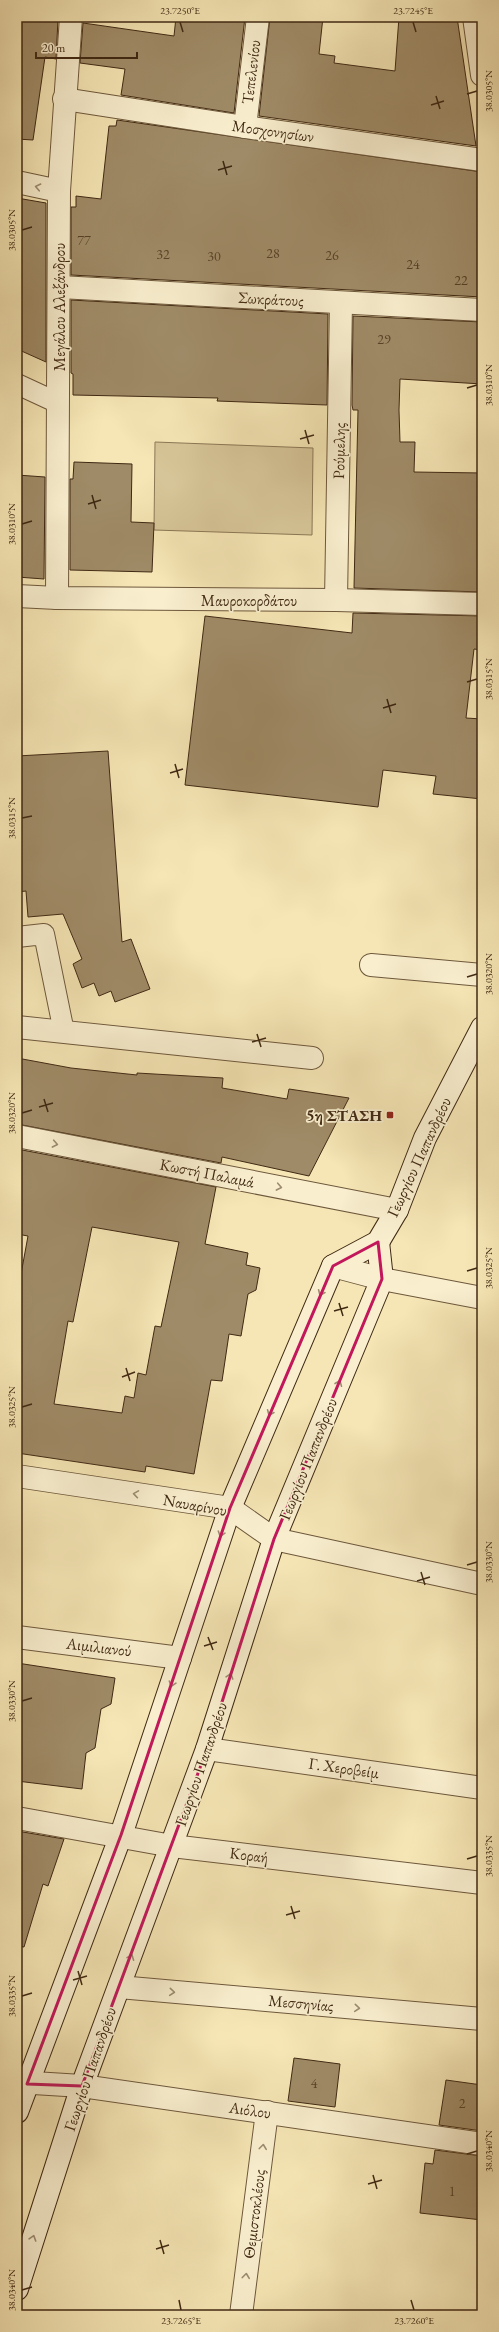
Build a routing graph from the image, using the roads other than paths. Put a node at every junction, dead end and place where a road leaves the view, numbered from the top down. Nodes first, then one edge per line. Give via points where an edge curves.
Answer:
1 (71, 17) edge
2 (258, 17) edge
3 (474, 17) edge
4 (482, 75) edge
5 (64, 99) junction
6 (245, 127) junction
7 (482, 160) edge
8 (17, 182) edge
9 (59, 192) junction
10 (60, 287) junction
11 (341, 303) junction
12 (482, 310) edge
13 (17, 384) edge
14 (58, 403) junction
15 (17, 596) edge
16 (57, 598) junction
17 (336, 600) junction
18 (482, 604) edge
19 (17, 937) edge
20 (371, 965) dead end
21 (482, 975) edge
22 (17, 1027) edge
23 (482, 1028) edge
24 (64, 1032) junction
25 (312, 1058) dead end
26 (17, 1136) edge
27 (397, 1210) junction
28 (378, 1242) junction
29 (332, 1266) junction
30 (382, 1279) junction
31 (482, 1298) edge
32 (17, 1476) edge
33 (230, 1508) junction
34 (274, 1540) junction
35 (482, 1584) edge
36 (17, 1637) edge
37 (180, 1658) junction
38 (207, 1749) junction
39 (482, 1788) edge
40 (17, 1818) edge
41 (122, 1835) junction
42 (172, 1846) junction
43 (482, 1883) edge
44 (119, 1987) junction
45 (482, 2019) edge
46 (22, 2083) edge
47 (82, 2086) junction
48 (17, 2112) edge
49 (267, 2112) junction
50 (482, 2144) edge
51 (17, 2289) edge
52 (241, 2315) edge

1 - 5 street, Μεγάλου Αλεξάνδρου
2 - 6 street, Τεπελενίου
3 - 4 street
5 - 6 street, Μοσχονησίων
5 - 9 street, Μεγάλου Αλεξάνδρου
6 - 7 street, Μοσχονησίων
9 -> 8 street
9 - 10 street, Μεγάλου Αλεξάνδρου
10 - 11 street, Σωκράτους
10 - 14 street, Μεγάλου Αλεξάνδρου
11 - 12 street, Σωκράτους
11 - 17 street, Ρούμελης
13 - 14 lane
14 - 16 street, Μεγάλου Αλεξάνδρου
15 - 16 street, Μαυροκορδάτου
16 - 17 street, Μαυροκορδάτου
17 - 18 street, Μαυροκορδάτου
19 - 24 lane via 44,934
20 - 21 street
22 - 24 street
23 - 27 street, Γεωργίου Παπανδρέου via 425,1138
24 - 25 street
26 -> 27 street, Κωστή Παλαμά
27 - 28 street, Γεωργίου Παπανδρέου
28 - 29 street
28 - 30 street, Γεωργίου Παπανδρέου
29 - 30 street
29 -> 33 street
30 - 31 street
34 -> 30 street, Γεωργίου Παπανδρέου
33 -> 32 street, Ναυαρίνου
33 - 34 street, Ναυαρίνου
33 -> 37 street
34 - 35 street, Ναυαρίνου
38 -> 34 street, Γεωργίου Παπανδρέου
36 - 37 street, Αιμιλιανού
37 -> 41 street
38 - 39 street, Γ. Χεροβείμ
38 - 42 street, Γεωργίου Παπανδρέου
40 - 41 street, Κοραή
41 - 42 street, Κοραή
41 - 46 street
42 - 43 street, Κοραή
44 -> 42 street, Γεωργίου Παπανδρέου
44 -> 45 street, Μεσσηνίας
44 - 47 street, Γεωργίου Παπανδρέου
46 - 47 street, Αιόλου
46 - 48 street
47 - 49 street, Αιόλου
51 -> 47 street, Γεωργίου Παπανδρέου
49 - 50 street, Αιόλου
52 -> 49 street, Θεμιστοκλέους

